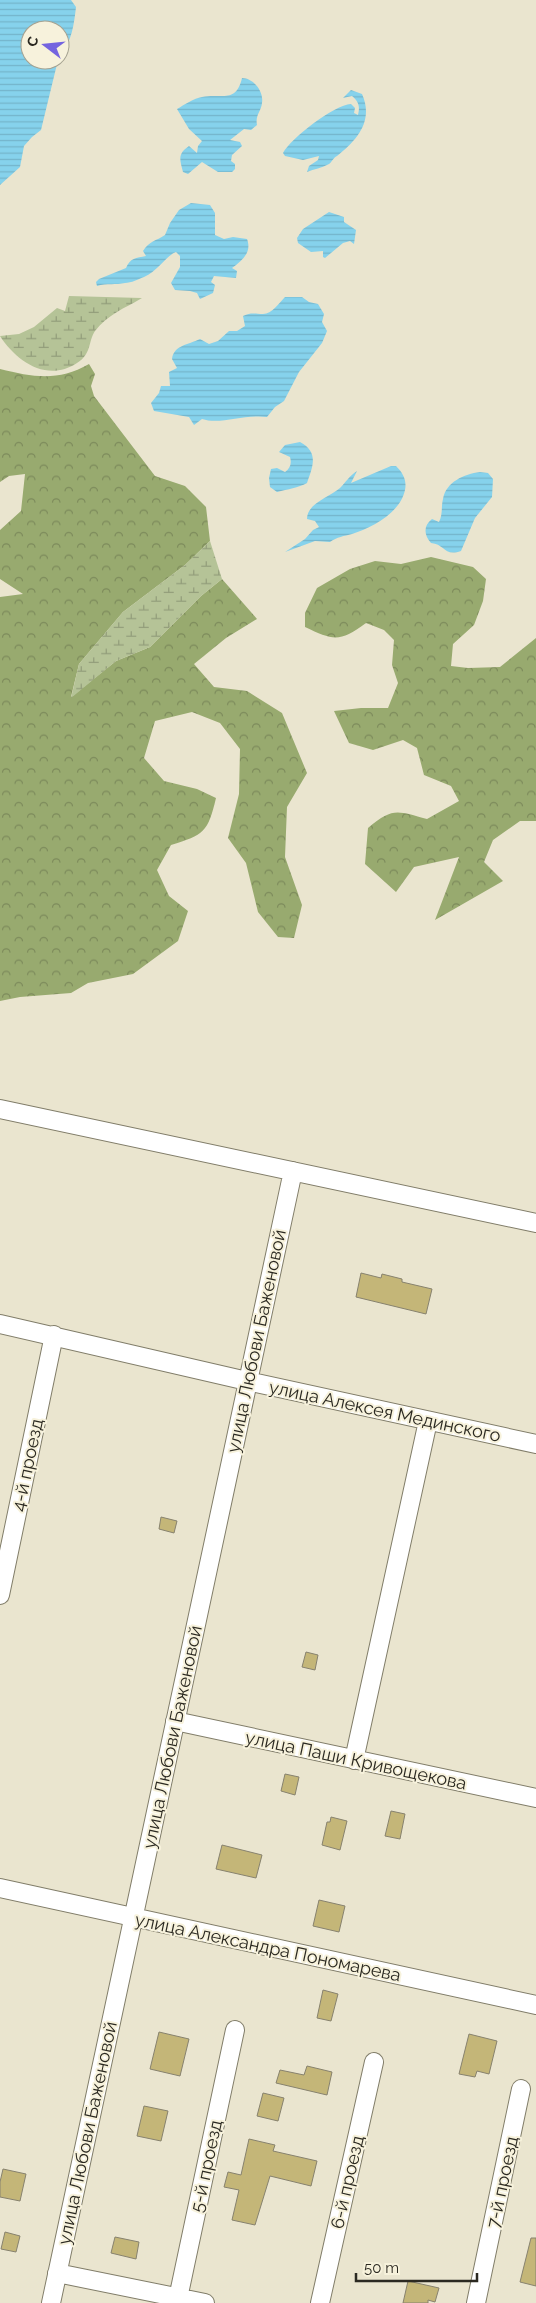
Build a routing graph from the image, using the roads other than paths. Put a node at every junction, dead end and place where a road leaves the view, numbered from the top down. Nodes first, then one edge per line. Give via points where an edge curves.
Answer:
1 (0, 1108) edge
2 (293, 1171) junction
3 (536, 1223) edge
4 (0, 1324) edge
5 (54, 1335) junction
6 (247, 1381) junction
7 (428, 1421) junction
8 (536, 1444) edge
9 (0, 1595) edge
10 (175, 1721) junction
11 (354, 1760) junction
12 (536, 1798) edge
13 (0, 1888) edge
14 (133, 1919) junction
15 (536, 2005) edge
16 (235, 2030) dead end
17 (374, 2062) dead end
18 (521, 2090) dead end
19 (57, 2273) junction
20 (177, 2300) edge
21 (50, 2303) edge
22 (206, 2303) edge
23 (320, 2303) edge
24 (476, 2303) edge

1 - 2 street
2 - 3 street
2 - 6 street, улица Любови Баженовой
4 - 5 street, улица Алексея Мединского
5 - 6 street, улица Алексея Мединского
5 - 9 street, 4-й проезд
6 - 7 street, улица Алексея Мединского
6 - 10 street, улица Любови Баженовой
7 - 8 street, улица Алексея Мединского
7 - 11 street
10 - 11 street, улица Паши Кривощекова
10 - 14 street, улица Любови Баженовой
11 - 12 street, улица Паши Кривощекова
13 - 14 street, улица Александра Пономарева
14 - 15 street, улица Александра Пономарева
14 - 19 street, улица Любови Баженовой
16 - 20 street, 5-й проезд
17 - 23 street, 6-й проезд
18 - 24 street, 7-й проезд
19 - 20 street
19 - 21 street, улица Любови Баженовой
20 - 22 street

